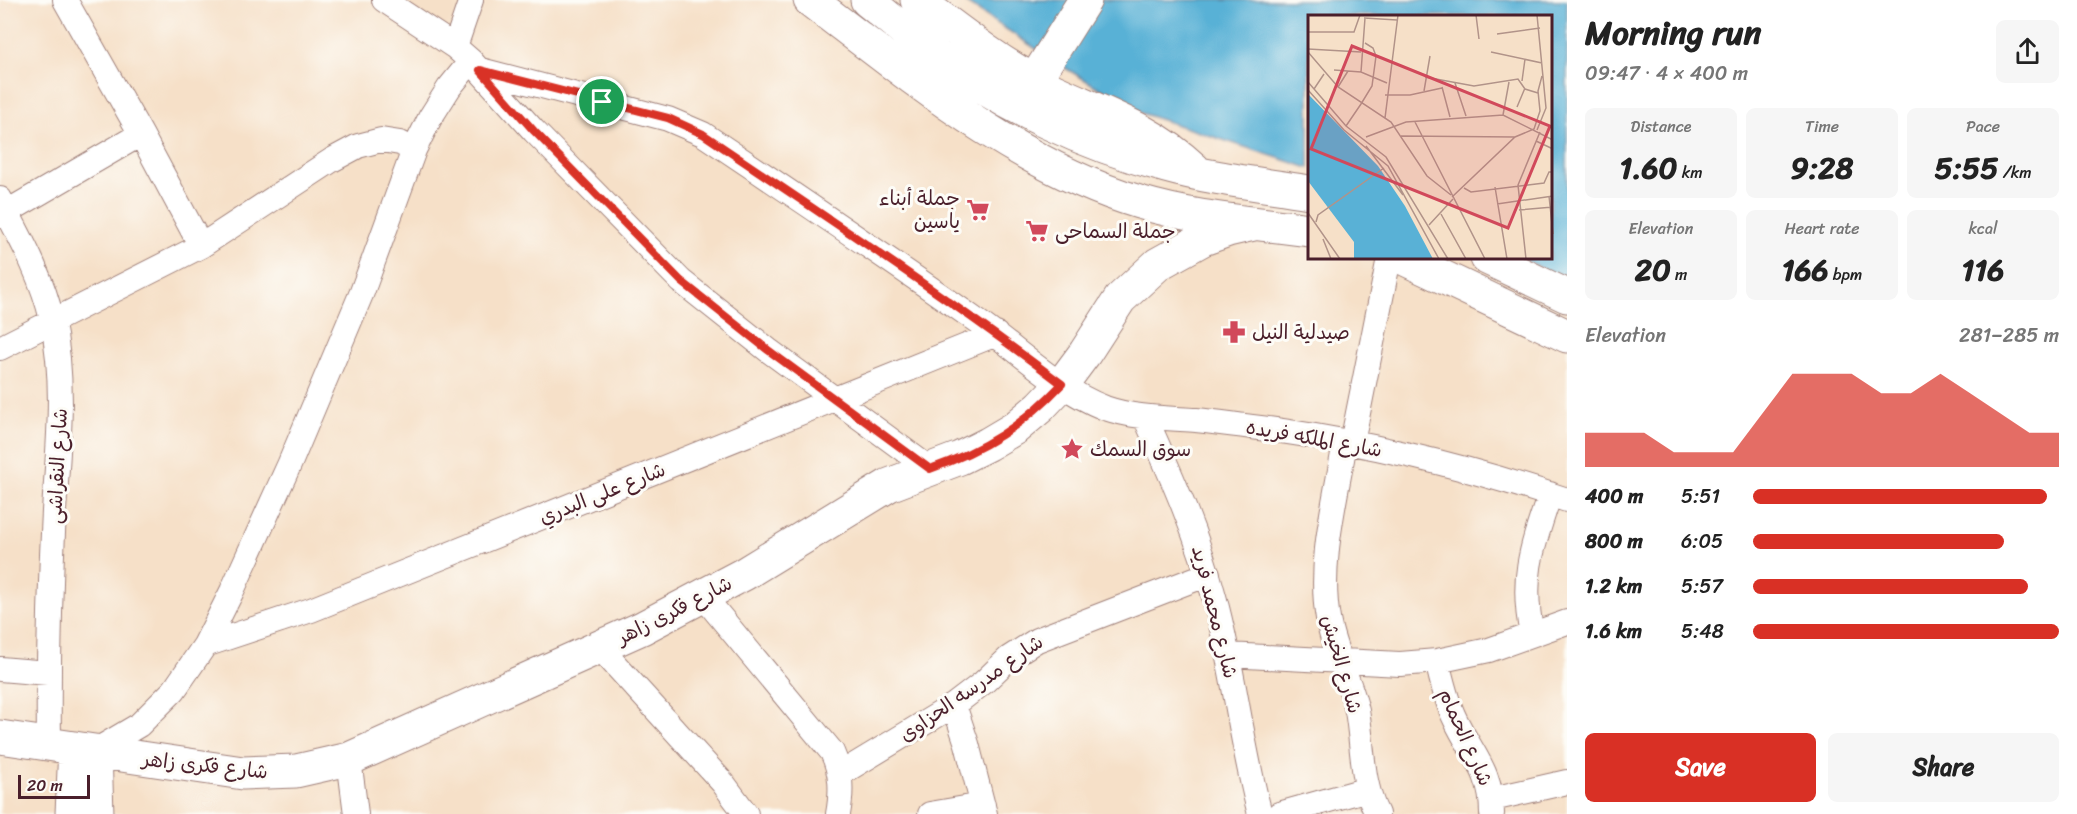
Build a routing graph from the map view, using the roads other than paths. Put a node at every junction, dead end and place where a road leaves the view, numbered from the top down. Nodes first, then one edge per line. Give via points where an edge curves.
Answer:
1 (65, 0) edge
2 (384, 0) edge
3 (471, 0) edge
4 (810, 0) edge
5 (867, 0) edge
6 (917, 0) edge
7 (1065, 0) edge
8 (1085, 0) edge
9 (469, 60) junction
10 (1026, 76) junction
11 (141, 134) junction
12 (414, 150) junction
13 (1200, 175) junction
14 (1308, 192) edge
15 (2, 209) edge
16 (1254, 224) junction
17 (1308, 230) edge
18 (201, 246) junction
19 (1389, 260) edge
20 (1407, 260) edge
21 (1491, 260) edge
22 (1567, 296) edge
23 (52, 321) junction
24 (996, 334) junction
25 (1567, 336) edge
26 (0, 348) edge
27 (1062, 384) junction
28 (835, 399) junction
29 (1145, 417) junction
30 (1349, 442) junction
31 (930, 469) junction
32 (1558, 497) edge
33 (1208, 574) junction
34 (704, 597) junction
35 (1567, 622) edge
36 (1532, 634) junction
37 (205, 645) junction
38 (600, 648) junction
39 (1228, 655) junction
40 (1340, 661) junction
41 (1437, 661) junction
42 (0, 669) edge
43 (48, 673) junction
44 (954, 705) junction
45 (0, 737) edge
46 (73, 748) junction
47 (349, 759) junction
48 (840, 774) junction
49 (1567, 782) edge
50 (1368, 789) junction
51 (1492, 807) edge
52 (984, 809) edge
53 (72, 814) edge
54 (97, 814) edge
55 (356, 814) edge
56 (746, 814) edge
57 (838, 814) edge
58 (930, 814) edge
59 (1260, 814) edge
60 (1279, 814) edge
61 (1377, 814) edge

1 - 11 street
2 - 9 street
3 - 9 street
4 - 16 street via 926,87 1064,172 1137,201 1214,220
5 - 13 street via 939,58 1046,121 1113,150
6 - 10 street
7 - 10 street
8 - 10 street
9 - 12 street via 430,118
9 - 24 street, شارع الملكه فريده via 668,118 703,134
9 - 28 street via 681,281
10 - 13 street via 1136,126
11 - 15 street
11 - 18 street
12 - 18 street via 381,140 358,146
12 - 37 street via 362,292 290,463
13 - 14 street
15 - 23 street, شارع النقراشى via 26,246
16 - 17 street
16 - 27 street, شارع فكرى زاهر via 1203,238 1138,280 1120,299
18 - 23 street
19 - 30 street, شارع الخيش
20 - 25 street
21 - 22 street
23 - 26 street
23 - 43 street, شارع النقراشى via 60,393
24 - 27 street, شارع الملكه فريده
24 - 28 street, شارع على البدري
27 - 29 street, شارع الملكه فريده via 1097,404
27 - 31 street, شارع فكرى زاهر via 1006,433
28 - 31 street
28 - 37 street, شارع على البدري via 310,610
29 - 30 street, شارع الملكه فريده via 1249,426
29 - 33 street, شارع محمد فريد via 1191,521
30 - 32 street, شارع الملكه فريده via 1441,462
30 - 40 street, شارع الخيش via 1325,575 1328,619
31 - 34 street, شارع فكرى زاهر via 889,485
32 - 36 street via 1533,544 1528,569 1527,602
33 - 39 street, شارع محمد فريد
33 - 44 street, شارع مدرسه الحزاوى via 1036,640
34 - 38 street, شارع فكرى زاهر
34 - 48 street via 827,746
35 - 36 street
36 - 41 street via 1472,655
37 - 46 street via 174,690 139,725
38 - 47 street, شارع فكرى زاهر
38 - 56 street via 723,783
39 - 40 street
39 - 59 street, شارع محمد فريد
40 - 41 street
40 - 50 street, شارع الخيش via 1356,706
41 - 51 street, شارع الحمام via 1462,734 1486,774
42 - 43 street
43 - 46 street, شارع النقراشى
44 - 48 street, شارع مدرسه الحزاوى
44 - 52 street
45 - 46 street, شارع فكرى زاهر
46 - 47 street, شارع فكرى زاهر via 252,773 296,771
46 - 53 street
46 - 54 street
47 - 55 street
48 - 57 street
49 - 51 street
50 - 60 street
50 - 61 street, شارع الخيش
52 - 58 street

